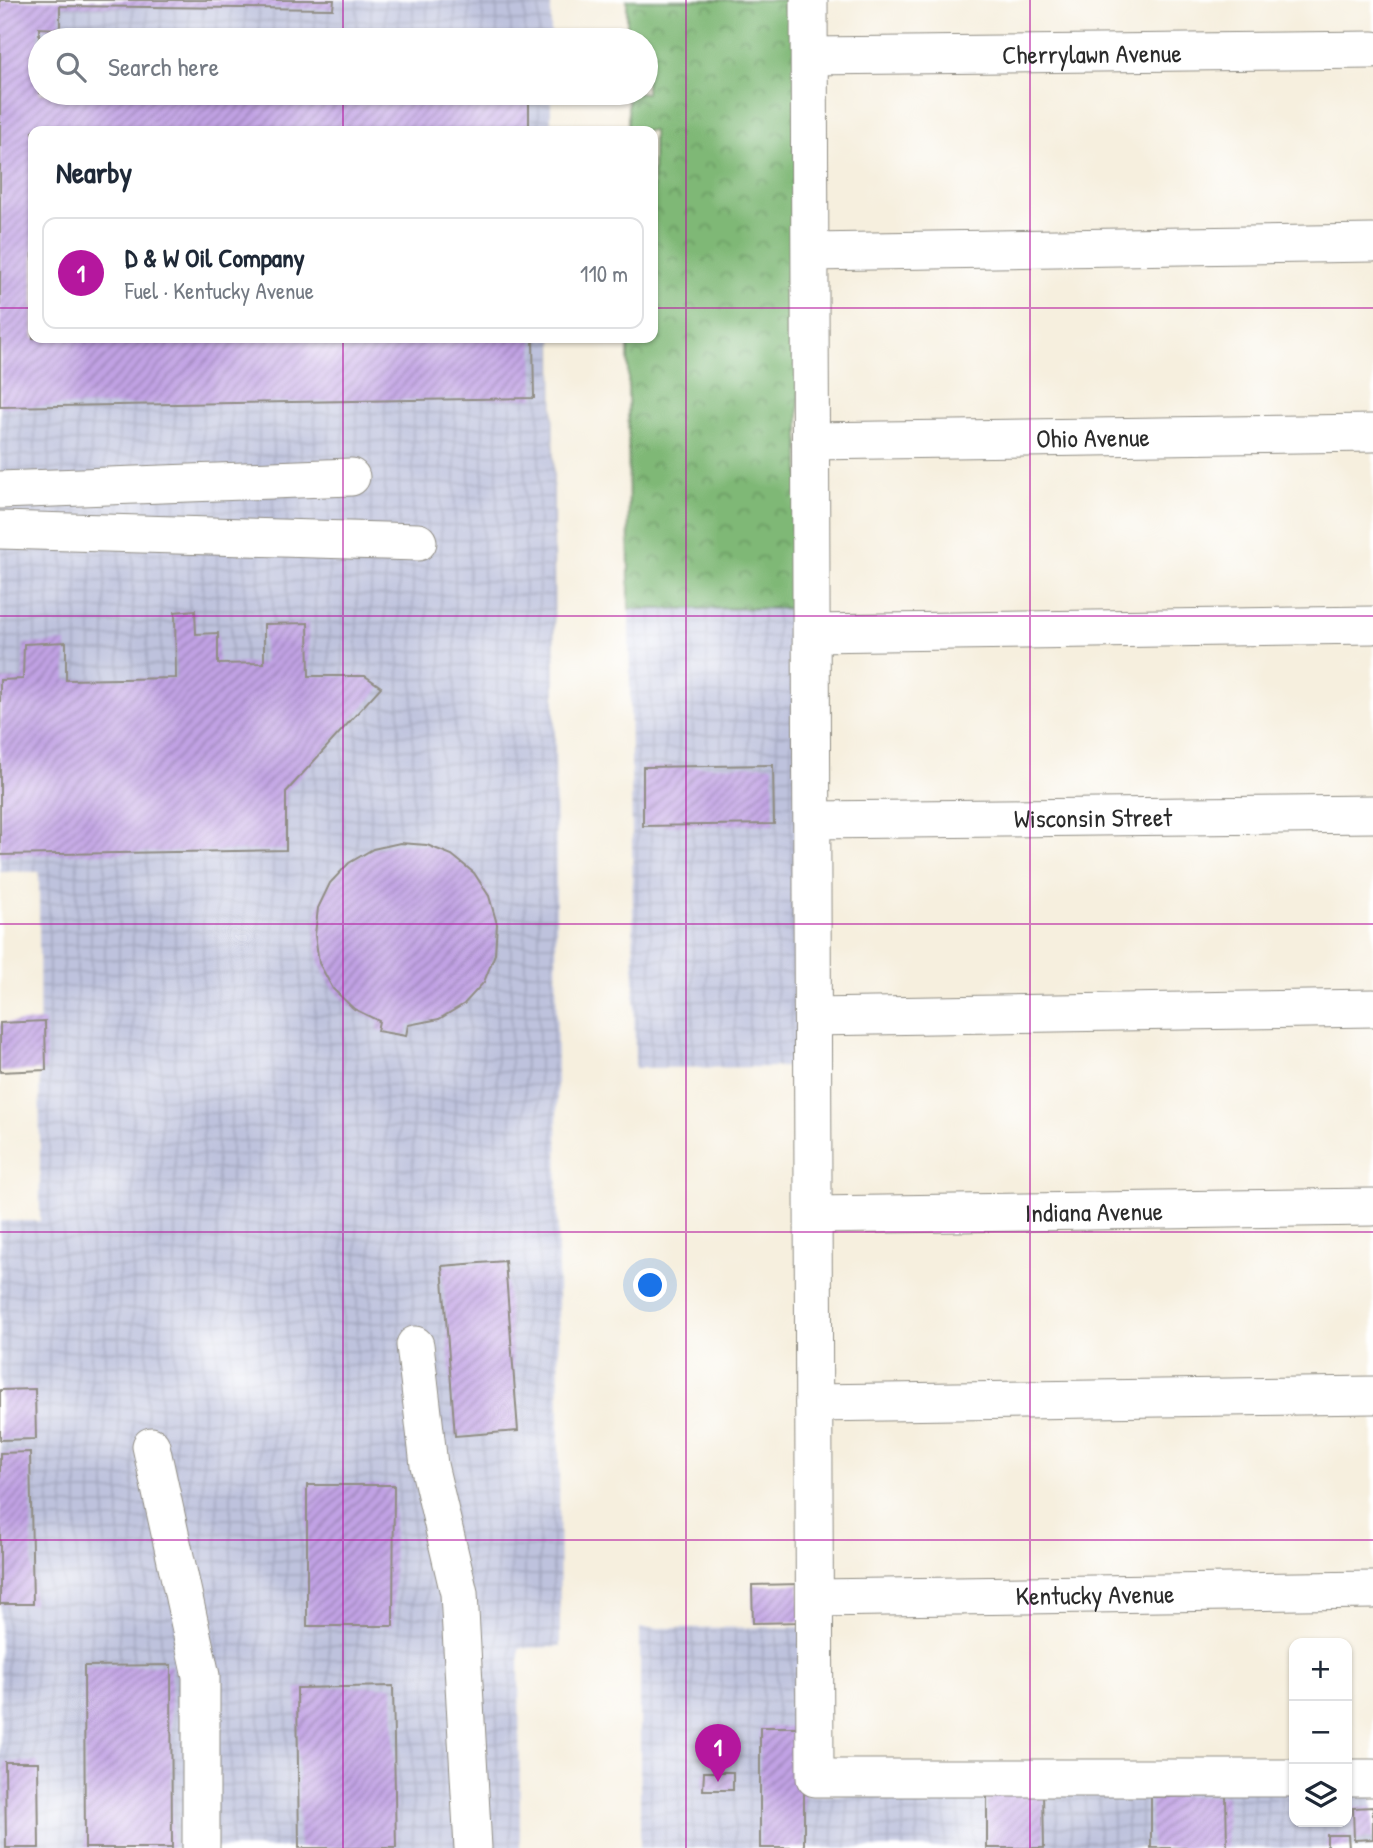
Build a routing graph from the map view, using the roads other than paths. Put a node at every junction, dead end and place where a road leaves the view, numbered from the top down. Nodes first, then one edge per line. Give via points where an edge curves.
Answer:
1 (809, 0) edge
2 (1373, 50) edge
3 (810, 57) junction
4 (1373, 243) edge
5 (811, 252) junction
6 (1373, 433) edge
7 (811, 441) junction
8 (351, 477) dead end
9 (0, 489) edge
10 (0, 530) edge
11 (418, 542) dead end
12 (1373, 625) edge
13 (812, 633) junction
14 (1373, 814) edge
15 (813, 820) junction
16 (1373, 1008) edge
17 (813, 1017) junction
18 (1373, 1207) edge
19 (814, 1215) junction
20 (415, 1345) dead end
21 (1373, 1395) edge
22 (814, 1404) junction
23 (151, 1446) dead end
24 (1373, 1590) edge
25 (815, 1598) junction
26 (1289, 1778) edge
27 (1352, 1778) edge
28 (1373, 1778) edge
29 (201, 1848) edge
30 (473, 1848) edge

1 - 3 street
2 - 3 street, Cherrylawn Avenue
3 - 5 street
4 - 5 street
5 - 7 street
6 - 7 street, Ohio Avenue
7 - 13 street
8 - 9 street
10 - 11 street
12 - 13 street
13 - 15 street
14 - 15 street, Wisconsin Street
15 - 17 street
16 - 17 street
17 - 19 street
18 - 19 street, Indiana Avenue
19 - 22 street
20 - 30 street via 429,1465 459,1593
21 - 22 street
22 - 25 street
23 - 29 street via 201,1676
24 - 25 street, Kentucky Avenue
25 - 26 street via 815,1778
27 - 28 street

